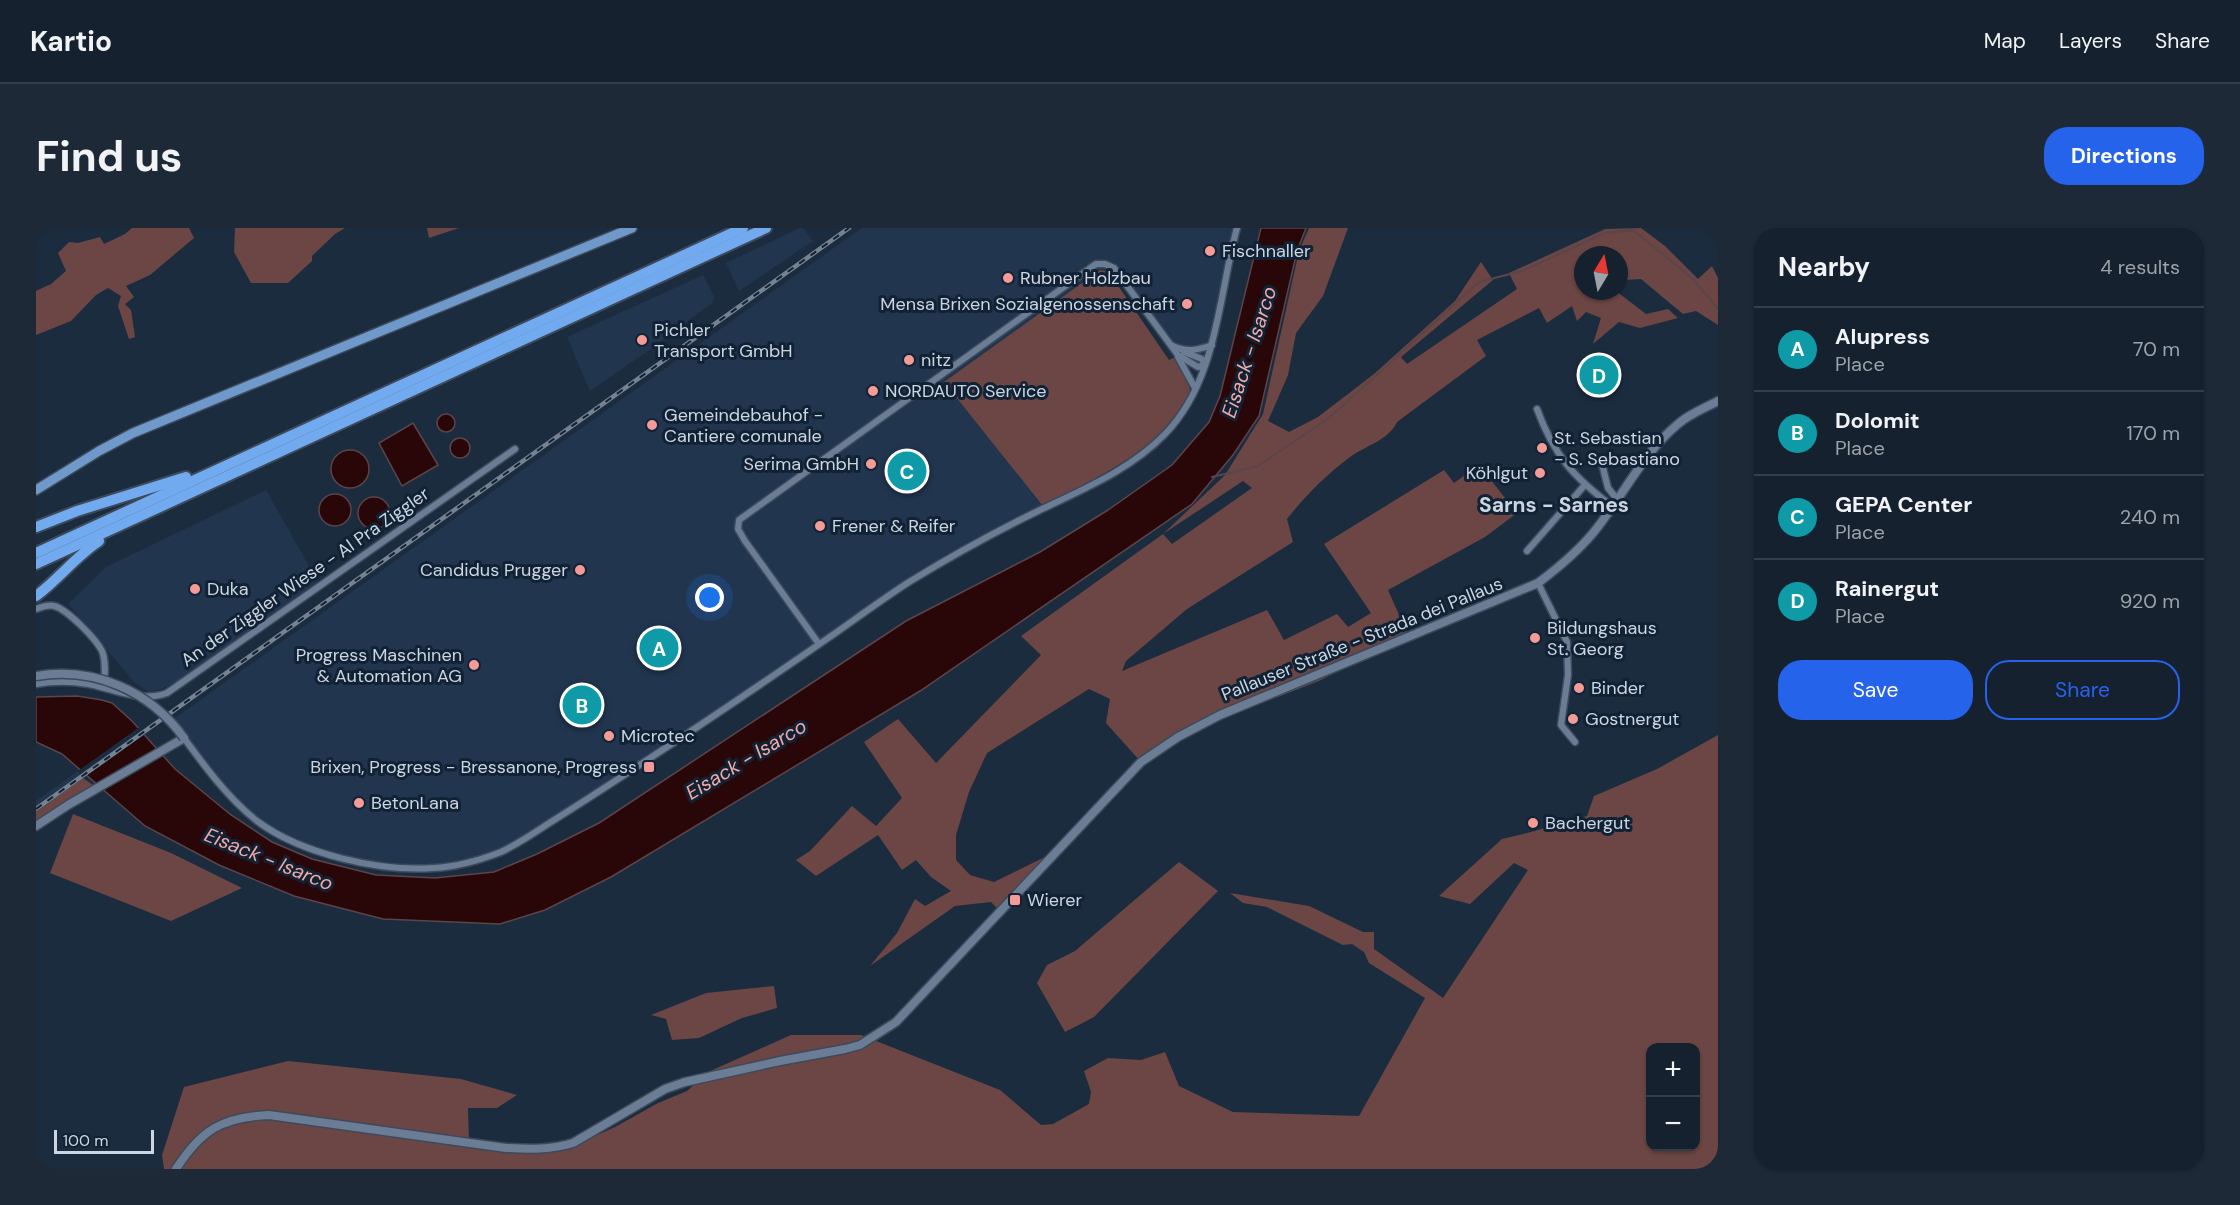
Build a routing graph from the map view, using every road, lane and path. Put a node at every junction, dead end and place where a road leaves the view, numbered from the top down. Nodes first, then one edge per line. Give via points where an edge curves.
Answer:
1 (632, 228) edge
2 (743, 228) edge
3 (766, 228) edge
4 (1237, 228) edge
5 (1212, 345) junction
6 (1180, 353) junction
7 (1205, 365) junction
8 (1195, 388) junction
9 (1717, 402) edge
10 (1537, 409) dead end
11 (515, 449) dead end
12 (1601, 460) dead end
13 (221, 468) junction
14 (1584, 486) junction
15 (36, 490) edge
16 (1614, 502) junction
17 (138, 518) junction
18 (38, 527) edge
19 (1527, 551) dead end
20 (36, 553) edge
21 (36, 564) edge
22 (1538, 583) junction
23 (36, 596) edge
24 (36, 609) edge
25 (819, 644) junction
26 (36, 676) edge
27 (36, 684) edge
28 (104, 687) junction
29 (184, 738) junction
30 (1575, 742) dead end
31 (36, 826) edge
32 (176, 1169) edge

1 - 15 main road via 133,433
2 - 13 highway
3 - 17 highway
4 - 5 street
5 - 6 street
5 - 7 street
6 - 7 street via 1202,358
6 - 8 street
6 - 25 street via 1114,268 1096,264 739,520 738,529 745,541
7 - 8 street
8 - 25 street via 1166,433 1141,455 909,582
9 - 16 street, Pallauser Straße - Strada dei Pallaus via 1666,433
10 - 14 street via 1560,458
11 - 28 street, An der Ziggler Wiese - Al Pra Ziggler via 167,693 142,697
12 - 16 street
13 - 18 highway via 76,511
13 - 20 highway
14 - 16 street
14 - 19 street
16 - 22 street, Pallauser Straße - Strada dei Pallaus via 1580,548
17 - 21 highway
17 - 23 highway via 84,551
22 - 30 street via 1567,642 1568,675 1561,726
22 - 32 street, Pallauser Straße - Strada dei Pallaus via 1220,715 1141,762 896,1022 860,1045 685,1082 665,1089 573,1143 539,1150 268,1115 232,1119 207,1132
24 - 28 street via 52,605 68,614 102,651
25 - 29 street via 533,834 500,852 437,868 382,866 292,840 245,811
26 - 29 street, bridge via 74,674 120,686 161,711
27 - 28 street, An der Ziggler Wiese - Al Pra Ziggler via 69,682
29 - 31 street

